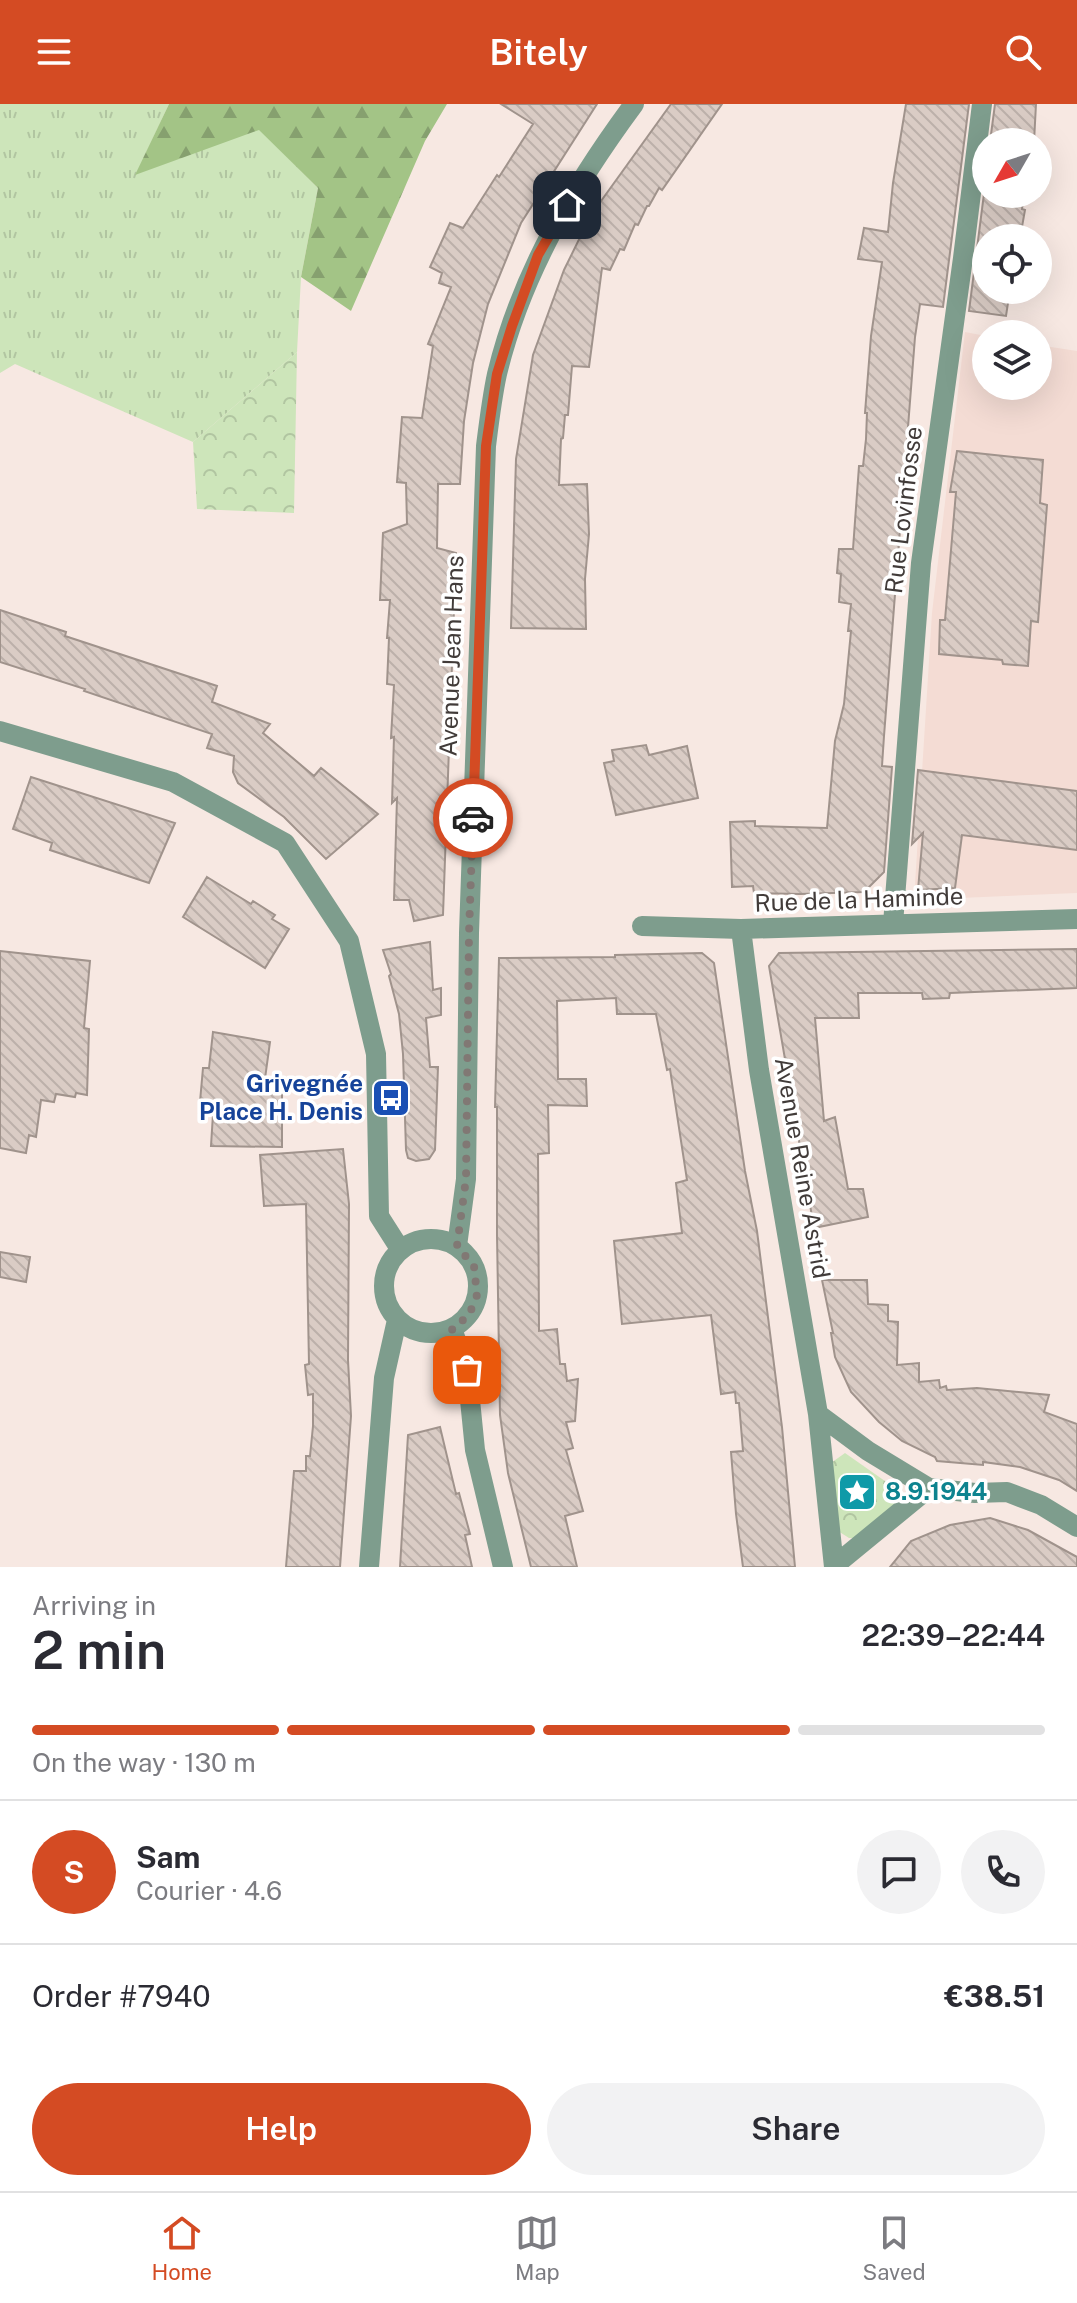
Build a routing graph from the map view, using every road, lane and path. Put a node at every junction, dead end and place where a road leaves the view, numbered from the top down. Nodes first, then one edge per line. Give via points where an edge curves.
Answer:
1 (634, 104) edge
2 (982, 104) edge
3 (0, 731) edge
4 (1077, 919) edge
5 (893, 924) junction
6 (642, 926) dead end
7 (741, 929) junction
8 (457, 1246) junction
9 (400, 1249) junction
10 (397, 1320) junction
11 (452, 1329) junction
12 (818, 1414) junction
13 (929, 1488) junction
14 (1077, 1527) edge
15 (834, 1566) edge
16 (369, 1567) edge
17 (503, 1567) edge

1 - 8 street, Avenue Jean Hans via 596,156 538,255 497,374 488,432 469,933 466,1179
2 - 5 street, Rue Lovinfosse via 921,563
3 - 9 street via 173,782 285,843 349,941 376,1054 379,1216
4 - 5 street, Rue de la Haminde
5 - 7 street, Rue de la Haminde
6 - 7 street, Rue de la Haminde
7 - 12 street, Avenue Reine Astrid via 759,1070
8 - 9 street via 438,1239 418,1240
8 - 11 street via 474,1266 477,1295 469,1315
9 - 10 street via 385,1271 384,1298
10 - 11 street via 413,1331
10 - 16 street via 384,1378
11 - 17 street via 467,1370 475,1450
12 - 13 street
12 - 15 street, Avenue Reine Astrid
13 - 14 street via 1007,1492
13 - 15 street, Avenue Reine Astrid

